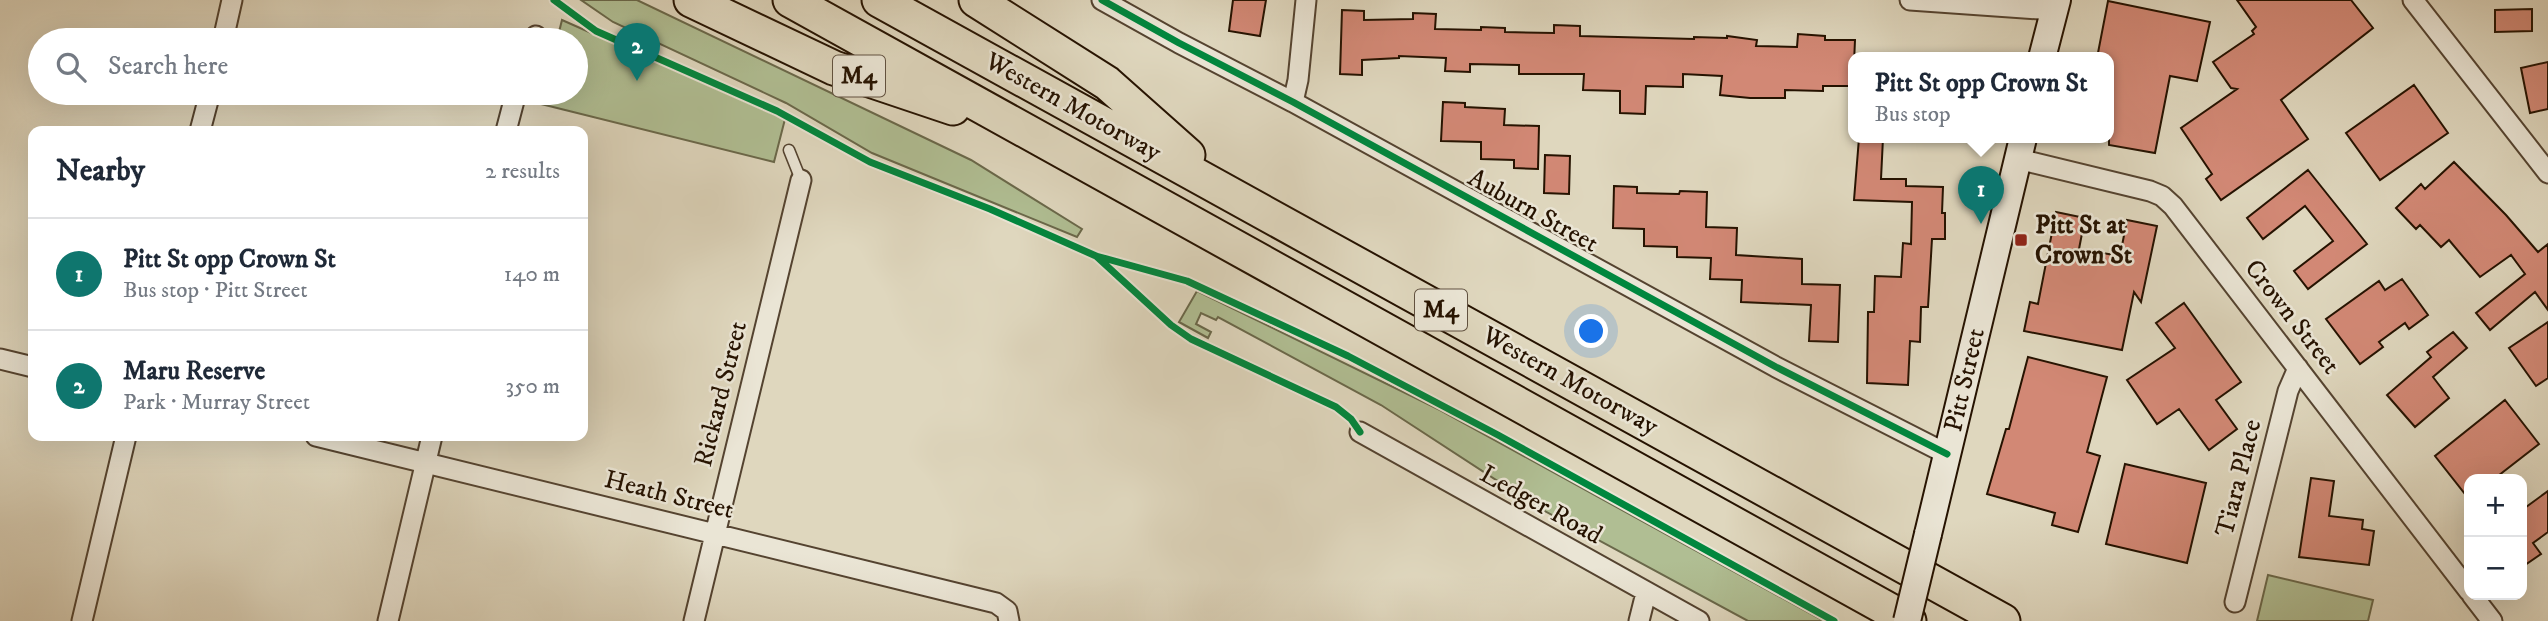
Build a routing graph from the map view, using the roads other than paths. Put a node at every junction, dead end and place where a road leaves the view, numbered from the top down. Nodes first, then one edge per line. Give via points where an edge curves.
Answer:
1 (232, 0) edge
2 (691, 0) edge
3 (790, 0) edge
4 (879, 0) edge
5 (976, 0) edge
6 (1102, 0) edge
7 (1306, 0) edge
8 (1910, 0) edge
9 (2413, 0) edge
10 (2055, 5) edge
11 (226, 28) edge
12 (2043, 52) edge
13 (1293, 102) junction
14 (207, 105) edge
15 (513, 105) edge
16 (201, 126) edge
17 (507, 126) edge
18 (1035, 136) junction
19 (2020, 148) edge
20 (789, 150) dead end
21 (2540, 153) edge
22 (2548, 173) edge
23 (802, 180) joint
24 (1231, 194) junction
25 (0, 359) edge
26 (28, 366) edge
27 (2298, 368) junction
28 (1360, 432) dead end
29 (125, 441) edge
30 (337, 441) edge
31 (431, 441) edge
32 (1947, 454) junction
33 (426, 462) junction
34 (715, 533) junction
35 (2464, 584) edge
36 (1646, 593) junction
37 (2476, 600) edge
38 (2235, 603) dead end
39 (1008, 616) edge
40 (82, 621) edge
41 (388, 621) edge
42 (694, 621) edge
43 (1639, 621) edge
44 (1699, 621) edge
45 (1908, 621) edge
46 (2003, 621) edge
47 (2492, 621) edge

1 - 11 street
2 - 18 highway, M4 via 834,68
3 - 18 highway, Western Motorway / M4
4 - 24 highway, Western Motorway / M4
5 - 24 highway via 1107,83
6 - 13 street, Auburn Street
7 - 13 street
8 - 10 street
9 - 21 street
10 - 12 main road
13 - 32 street, Auburn Street via 1765,361
14 - 16 street
15 - 17 street
18 - 45 highway, Western Motorway / M4
19 - 27 street, Crown Street via 2162,196
19 - 32 main road, Pitt Street
20 - 23 lane
21 - 22 street
23 - 34 street, Rickard Street
24 - 46 highway, Western Motorway / M4
25 - 26 street
27 - 35 street, Crown Street
27 - 38 street, Tiara Place via 2288,391
28 - 36 street, Ledger Road
29 - 40 street
30 - 33 street, Heath Street
31 - 33 street
32 - 45 main road, Pitt Street, bridge
33 - 34 street, Heath Street
33 - 41 street
34 - 39 street, Heath Street via 996,603
34 - 42 street, Rickard Street
36 - 43 street
36 - 44 street, Ledger Road
37 - 47 street, Crown Street

